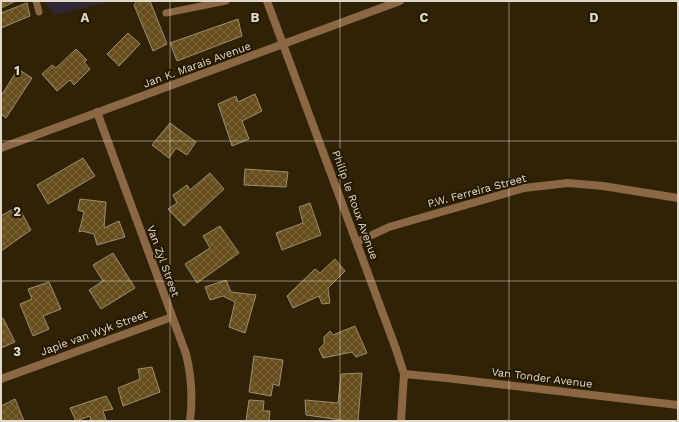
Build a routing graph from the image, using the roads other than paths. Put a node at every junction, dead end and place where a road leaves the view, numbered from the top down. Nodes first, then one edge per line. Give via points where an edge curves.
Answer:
1 (36, 1) edge
2 (226, 1) edge
3 (267, 1) edge
4 (400, 1) edge
5 (39, 12) dead end
6 (166, 13) dead end
7 (284, 45) junction
8 (97, 112) junction
9 (1, 148) edge
10 (678, 198) edge
11 (357, 242) junction
12 (172, 317) junction
13 (404, 374) junction
14 (1, 379) edge
15 (678, 405) edge
16 (190, 421) edge
17 (401, 421) edge

1 - 5 lane
2 - 6 lane
3 - 7 street, Philip le Roux Avenue
4 - 7 street, Jan K. Marais Avenue
7 - 8 street, Jan K. Marais Avenue
7 - 11 street, Philip le Roux Avenue
8 - 9 street, Jan K. Marais Avenue
8 - 12 street, Van Zyl Street
10 - 11 street, P.W. Ferreira Street via 568,183 524,188 389,227
11 - 13 street, Philip le Roux Avenue
12 - 14 street, Japie van Wyk Street
12 - 16 street, Van Zyl Street via 191,374
13 - 15 street, Van Tonder Avenue
13 - 17 street, Philip le Roux Avenue

